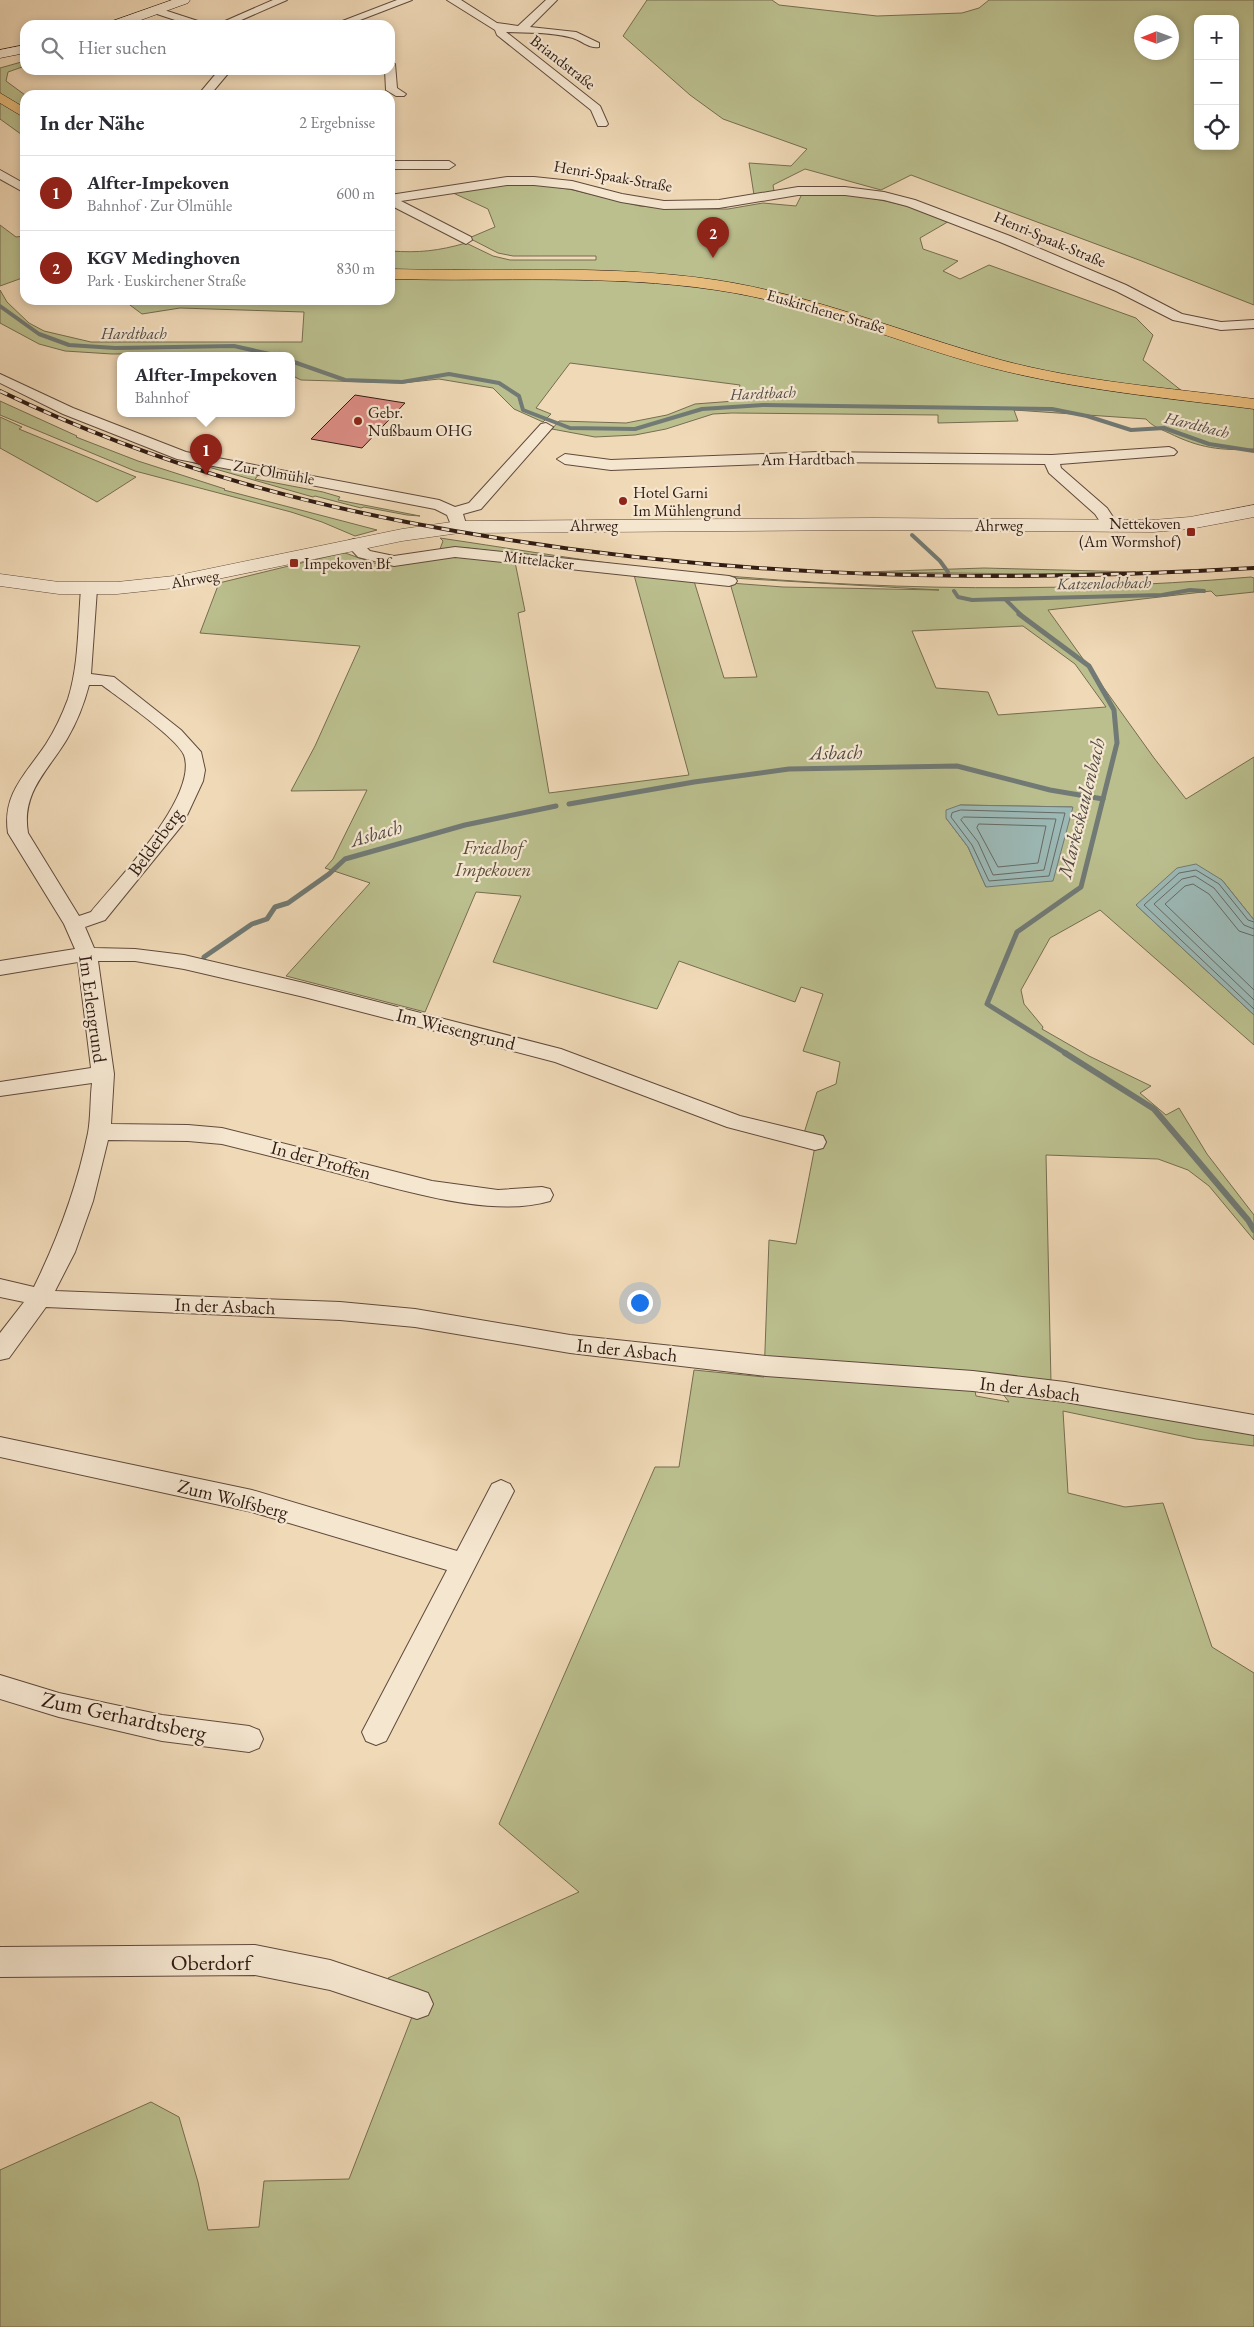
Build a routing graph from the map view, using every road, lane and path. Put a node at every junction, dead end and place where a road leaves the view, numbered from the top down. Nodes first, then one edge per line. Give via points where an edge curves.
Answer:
1 (282, 0) edge
2 (407, 0) edge
3 (452, 0) edge
4 (552, 0) edge
5 (189, 2) edge
6 (165, 12) junction
7 (134, 20) edge
8 (150, 20) edge
9 (187, 20) edge
10 (233, 20) edge
11 (363, 20) edge
12 (500, 28) junction
13 (521, 29) junction
14 (595, 45) dead end
15 (20, 51) edge
16 (20, 55) edge
17 (2, 58) edge
18 (221, 75) edge
19 (391, 75) edge
20 (208, 90) edge
21 (392, 90) edge
22 (395, 92) edge
23 (400, 94) dead end
24 (0, 97) edge
25 (20, 111) edge
26 (602, 124) dead end
27 (395, 165) edge
28 (449, 165) dead end
29 (0, 174) edge
30 (20, 186) edge
31 (395, 198) edge
32 (395, 202) edge
33 (466, 240) dead end
34 (395, 274) edge
35 (1254, 324) edge
36 (0, 378) edge
37 (1254, 404) edge
38 (546, 427) dead end
39 (1169, 452) dead end
40 (565, 459) dead end
41 (1052, 460) junction
42 (1254, 511) edge
43 (457, 519) junction
44 (1111, 526) junction
45 (354, 544) junction
46 (0, 580) edge
47 (729, 581) dead end
48 (88, 589) junction
49 (82, 680) junction
50 (74, 924) junction
51 (87, 954) junction
52 (0, 968) edge
53 (103, 1074) junction
54 (0, 1089) edge
55 (99, 1132) junction
56 (815, 1142) dead end
57 (542, 1195) dead end
58 (0, 1288) edge
59 (40, 1298) junction
60 (0, 1351) edge
61 (1254, 1426) edge
62 (0, 1446) edge
63 (501, 1491) dead end
64 (463, 1564) junction
65 (0, 1686) edge
66 (376, 1732) dead end
67 (249, 1739) dead end
68 (0, 1962) edge
69 (417, 2004) dead end

1 - 10 street
2 - 11 street
3 - 12 street, Briandstraße
4 - 13 street, Briandstraße
5 - 6 street
6 - 7 street
6 - 8 street
6 - 9 street
12 - 13 street, Briandstraße
12 - 26 street, Briandstraße via 501,33 596,108
13 - 14 street, Briandstraße via 588,38
15 - 17 street
16 - 17 street
18 - 20 street
19 - 21 street
22 - 23 street
24 - 25 main road
27 - 28 street
29 - 30 street
31 - 35 street, Henri-Spaak-Straße via 507,181 552,183 640,202 690,206 832,188 884,196 936,212 1121,288 1184,319 1221,326
32 - 33 street, Henri-Spaak-Straße
34 - 37 main road, Euskirchener Straße via 617,276 716,285 816,306 953,351 1037,373
36 - 43 street, Zur Ölmühle via 68,411 182,456 419,500 439,505
38 - 43 street via 475,506
39 - 41 street, Am Hardtbach
40 - 41 street, Am Hardtbach via 611,464 818,457
41 - 44 street via 1054,470 1102,511
42 - 44 street, Ahrweg via 1190,523
43 - 44 street, Ahrweg
43 - 45 street, Ahrweg
45 - 47 street, Mittelacker via 364,554 394,561 455,552
45 - 48 street, Ahrweg via 175,583
46 - 48 street, Ahrweg via 35,588
48 - 49 street, Im Erlengrund
49 - 50 street, Im Erlengrund via 72,711 54,746 23,787 14,820 18,832
49 - 50 street, Belderberg via 108,681 168,728 192,752 196,770 176,820 98,916
50 - 51 street, Im Erlengrund
51 - 52 street, Im Wiesengrund
51 - 53 street, Im Erlengrund
51 - 56 street, Im Wiesengrund via 135,955 184,962 561,1056 735,1122
53 - 54 street
53 - 55 street, Im Erlengrund
55 - 57 street, In der Proffen via 222,1136 432,1189 498,1198
55 - 59 street, Im Erlengrund via 82,1201 63,1252
58 - 59 street, In der Asbach
59 - 60 street, Im Erlengrund
59 - 61 street, In der Asbach via 386,1315 580,1345 766,1366 1065,1392
62 - 64 street, Zum Wolfsberg via 252,1502
63 - 64 street
64 - 66 street
65 - 67 street, Zum Gerhardtsberg via 59,1705 162,1728
68 - 69 street, Oberdorf via 255,1960 330,1975

